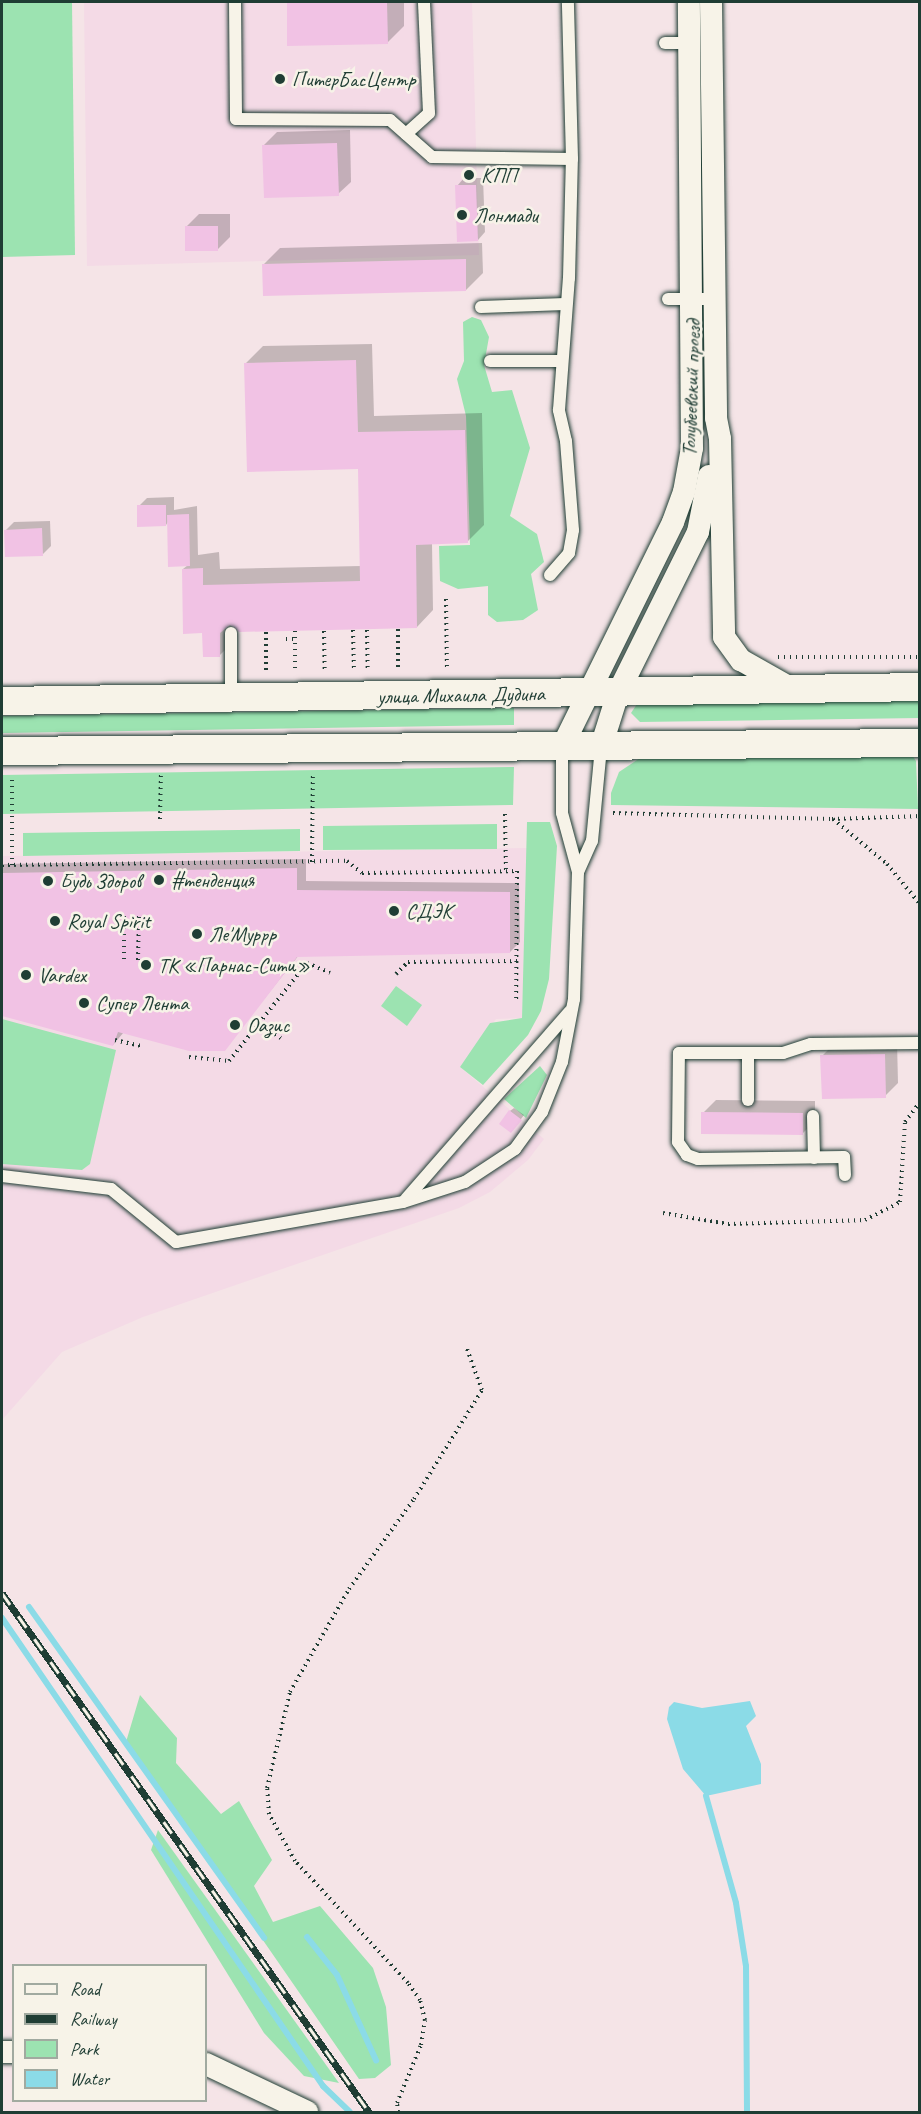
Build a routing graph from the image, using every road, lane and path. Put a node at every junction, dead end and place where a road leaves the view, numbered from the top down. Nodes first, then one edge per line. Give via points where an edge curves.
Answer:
1 (235, 2) edge
2 (424, 2) edge
3 (568, 2) edge
4 (689, 2) edge
5 (711, 2) edge
6 (665, 43) dead end
7 (700, 43) junction
8 (406, 134) junction
9 (572, 159) junction
10 (668, 299) dead end
11 (704, 299) junction
12 (565, 304) junction
13 (481, 307) dead end
14 (490, 361) dead end
15 (561, 361) junction
16 (716, 418) junction
17 (550, 575) dead end
18 (446, 599) dead end
19 (398, 629) dead end
20 (353, 630) dead end
21 (367, 630) dead end
22 (294, 631) dead end
23 (324, 631) dead end
24 (266, 632) dead end
25 (231, 633) dead end
26 (286, 639) dead end
27 (294, 639) junction
28 (773, 657) dead end
29 (920, 657) edge
30 (368, 669) dead end
31 (398, 669) dead end
32 (447, 669) dead end
33 (325, 670) dead end
34 (354, 670) dead end
35 (266, 671) dead end
36 (295, 671) dead end
37 (920, 687) edge
38 (794, 690) junction
39 (618, 693) junction
40 (587, 694) junction
41 (231, 698) junction
42 (2, 701) edge
43 (920, 743) edge
44 (562, 747) junction
45 (602, 747) junction
46 (7, 761) edge
47 (313, 767) dead end
48 (161, 770) dead end
49 (613, 813) dead end
50 (505, 814) dead end
51 (920, 816) edge
52 (160, 819) dead end
53 (832, 819) junction
54 (312, 862) junction
55 (2, 865) edge
56 (12, 865) junction
57 (506, 871) junction
58 (578, 872) junction
59 (920, 904) edge
60 (124, 916) dead end
61 (139, 916) dead end
62 (124, 959) dead end
63 (138, 960) dead end
64 (517, 961) junction
65 (330, 973) dead end
66 (396, 974) dead end
67 (516, 1000) dead end
68 (570, 1011) junction
69 (260, 1024) junction
70 (280, 1038) dead end
71 (115, 1040) dead end
72 (920, 1043) edge
73 (141, 1046) dead end
74 (748, 1053) junction
75 (189, 1057) dead end
76 (748, 1100) dead end
77 (920, 1102) edge
78 (813, 1116) dead end
79 (814, 1158) junction
80 (845, 1175) dead end
81 (2, 1176) edge
82 (403, 1202) junction
83 (663, 1213) dead end
84 (467, 1348) dead end
85 (207, 2064) edge
86 (307, 2112) edge
87 (398, 2112) edge

1 - 8 lane via 236,119 390,120
2 - 8 lane via 429,113
3 - 9 lane
4 - 7 street, Толубеевский проезд
5 - 7 street, Толубеевский проезд
6 - 7 lane
7 - 11 street, Толубеевский проезд
8 - 9 lane via 432,157
9 - 12 lane
10 - 11 lane
11 - 16 street, Толубеевский проезд
11 - 40 street, Толубеевский проезд via 692,448 684,492
12 - 13 lane
12 - 15 lane
14 - 15 lane
15 - 17 lane via 559,410 566,441 573,530 569,553
16 - 38 street, Толубеевский проезд via 720,439 724,637 741,660
16 - 39 street, Толубеевский проезд via 706,507 698,532
18 - 32 path
19 - 31 path
20 - 34 path
21 - 30 path
22 - 27 path
23 - 33 path
24 - 35 path
25 - 41 lane
26 - 27 path
27 - 36 path
28 - 29 path
37 - 38 street, улица Михаила Дудина
38 - 39 street, улица Михаила Дудина
39 - 40 street, улица Михаила Дудина
39 - 45 street, Толубеевский проезд
40 - 41 street, улица Михаила Дудина
40 - 44 street, Толубеевский проезд
41 - 42 street, улица Михаила Дудина
43 - 45 street
44 - 45 street
44 - 46 street
44 - 58 lane via 562,813
45 - 58 lane via 592,841
46 - 56 path
47 - 54 path
48 - 52 path
49 - 53 path
50 - 57 path
51 - 53 path
53 - 59 path via 887,864
54 - 56 path
54 - 57 path via 347,861 362,873
55 - 56 path
57 - 64 path via 518,871
58 - 68 lane
60 - 62 path
61 - 63 path
64 - 66 path via 408,962
64 - 67 path
65 - 69 path via 307,963
68 - 82 lane
68 - 82 lane via 562,1062 542,1112 515,1149 465,1182
69 - 70 path
69 - 75 path via 229,1061
71 - 73 path
72 - 74 lane via 811,1044 783,1053
74 - 76 lane
74 - 79 lane via 679,1053 681,1150 698,1159
77 - 83 path via 905,1122 900,1202 865,1220 728,1224
78 - 79 lane
79 - 80 lane via 844,1157
81 - 82 lane via 111,1189 176,1242
84 - 87 path via 482,1390 414,1499 349,1588 290,1692 267,1788 269,1814 295,1862 420,2000 425,2020 421,2045 396,2103
85 - 86 street

